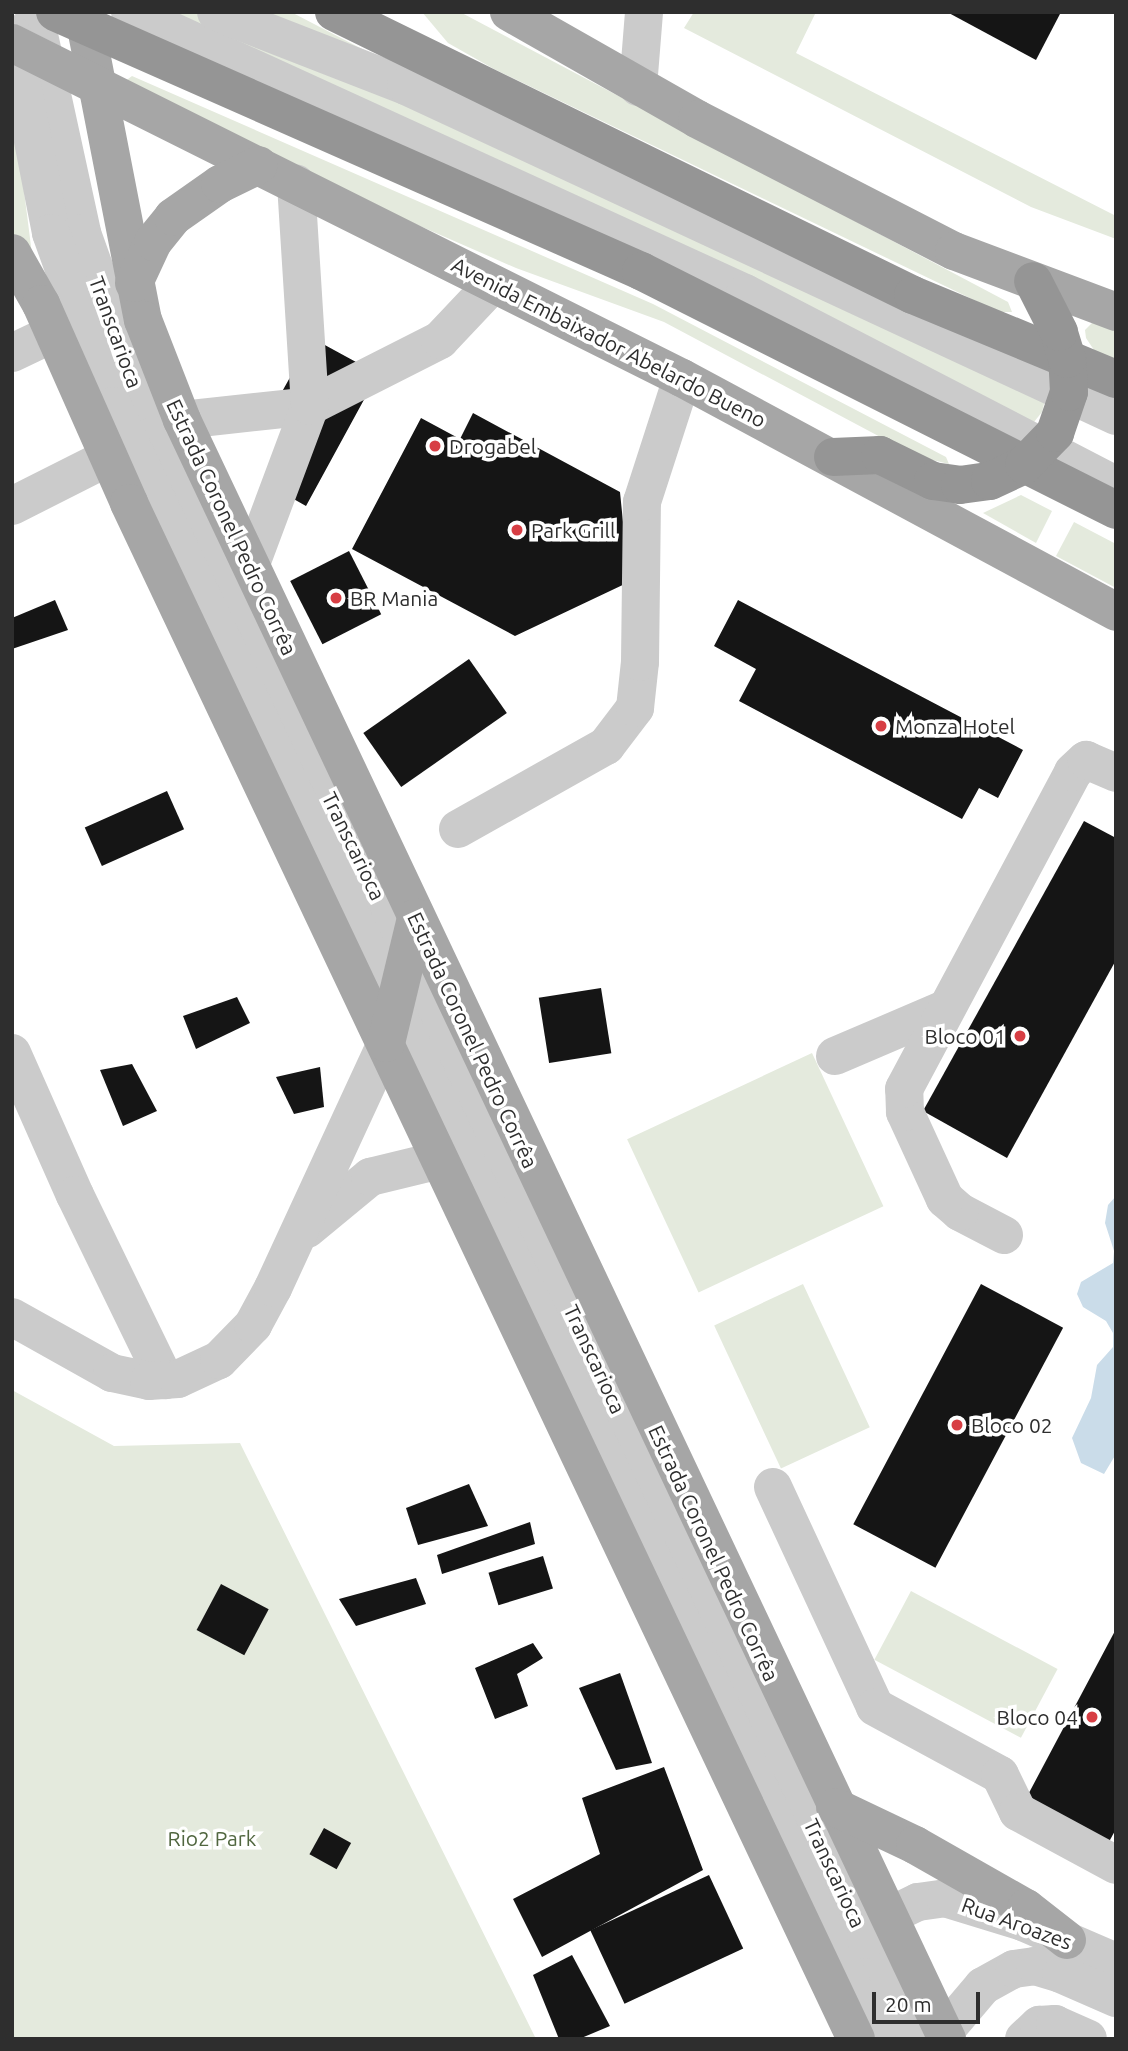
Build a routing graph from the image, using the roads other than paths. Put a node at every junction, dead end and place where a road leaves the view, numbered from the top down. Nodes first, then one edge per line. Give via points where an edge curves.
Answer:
1 (34, 12) edge
2 (130, 12) edge
3 (216, 12) edge
4 (334, 12) edge
5 (397, 12) edge
6 (509, 12) edge
7 (644, 12) edge
8 (74, 17) edge
9 (22, 45) edge
10 (416, 56) junction
11 (95, 84) junction
12 (638, 88) junction
13 (259, 165) junction
14 (296, 183) junction
15 (12, 253) edge
16 (1033, 281) junction
17 (134, 283) junction
18 (493, 284) junction
19 (1116, 312) edge
20 (54, 333) junction
21 (12, 353) edge
22 (1068, 376) junction
23 (682, 378) junction
24 (1116, 379) edge
25 (310, 406) junction
26 (1116, 416) edge
27 (182, 420) junction
28 (1033, 456) junction
29 (109, 457) junction
30 (833, 457) junction
31 (1116, 485) edge
32 (12, 506) edge
33 (1116, 510) edge
34 (249, 569) junction
35 (1116, 612) edge
36 (1116, 773) edge
37 (458, 829) dead end
38 (416, 918) junction
39 (410, 959) junction
40 (943, 1010) junction
41 (391, 1028) junction
42 (12, 1053) edge
43 (835, 1056) dead end
44 (440, 1160) junction
45 (1004, 1235) dead end
46 (298, 1237) junction
47 (12, 1317) edge
48 (165, 1380) junction
49 (773, 1487) dead end
50 (835, 1807) junction
51 (1116, 1865) edge
52 (1067, 1940) junction
53 (1112, 1950) edge
54 (859, 1955) junction
55 (1116, 1998) edge
56 (935, 2037) edge
57 (856, 2039) edge
58 (877, 2039) edge
59 (1024, 2039) edge
60 (1088, 2039) edge

1 - 9 street, Transcarioca
2 - 28 street via 745,293
3 - 22 street via 406,86 907,321
4 - 10 highway
5 - 10 highway
6 - 12 main road
7 - 12 street
8 - 11 main road, Estrada Coronel Pedro Corrêa
8 - 28 highway via 641,271
9 - 11 main road, Avenida Embaixador Abelardo Bueno
9 - 39 street, Transcarioca via 85,244 154,435
9 - 41 street, Transcarioca via 51,233 113,406
10 - 22 highway via 901,289
11 - 13 main road, Avenida Embaixador Abelardo Bueno
11 - 17 main road, Estrada Coronel Pedro Corrêa
12 - 16 main road via 954,251
13 - 14 main road, Avenida Embaixador Abelardo Bueno
13 - 17 main road via 220,184 173,217 153,242
14 - 18 main road, Avenida Embaixador Abelardo Bueno
14 - 25 street
15 - 20 main road, Estrada Coronel Pedro Corrêa
16 - 19 main road
16 - 22 highway
17 - 27 main road, Estrada Coronel Pedro Corrêa via 152,350
18 - 23 main road, Avenida Embaixador Abelardo Bueno
18 - 25 street via 440,340
20 - 21 street
20 - 29 main road, Estrada Coronel Pedro Corrêa
22 - 24 highway
22 - 26 street
22 - 28 highway via 1065,412
23 - 30 main road, Avenida Embaixador Abelardo Bueno
23 - 37 street via 642,502 635,708 606,746
25 - 27 street
25 - 34 street
27 - 34 main road, Estrada Coronel Pedro Corrêa
28 - 30 highway via 990,481 960,485 933,481 880,455
28 - 31 street
28 - 33 highway
29 - 32 street
29 - 41 main road, Estrada Coronel Pedro Corrêa
30 - 35 main road, Avenida Embaixador Abelardo Bueno
34 - 38 main road, Estrada Coronel Pedro Corrêa
36 - 40 street via 1086,760 1079,765
38 - 39 main road
38 - 50 main road, Estrada Coronel Pedro Corrêa
39 - 41 main road
39 - 54 street, Transcarioca
40 - 43 street
40 - 45 street via 908,1078 905,1112 945,1199
41 - 44 main road, Estrada Coronel Pedro Corrêa
41 - 46 street
41 - 54 street, Transcarioca
42 - 48 street
44 - 46 street via 370,1177
44 - 54 main road, Estrada Coronel Pedro Corrêa
46 - 48 street via 253,1325 229,1351 198,1372
47 - 48 street via 113,1373
49 - 51 street via 875,1707 1000,1775 1018,1812
50 - 52 main road via 993,1889
50 - 54 main road, Estrada Coronel Pedro Corrêa
52 - 53 street, Rua Aroazes
52 - 54 street, Rua Aroazes via 945,1898 930,1898
54 - 56 main road, Estrada Coronel Pedro Corrêa
54 - 57 main road, Estrada Coronel Pedro Corrêa
54 - 58 street, Transcarioca
55 - 56 street, Rua Aroazes via 1035,1966 1014,1969 983,1986
59 - 60 street via 1040,2025 1055,2024

